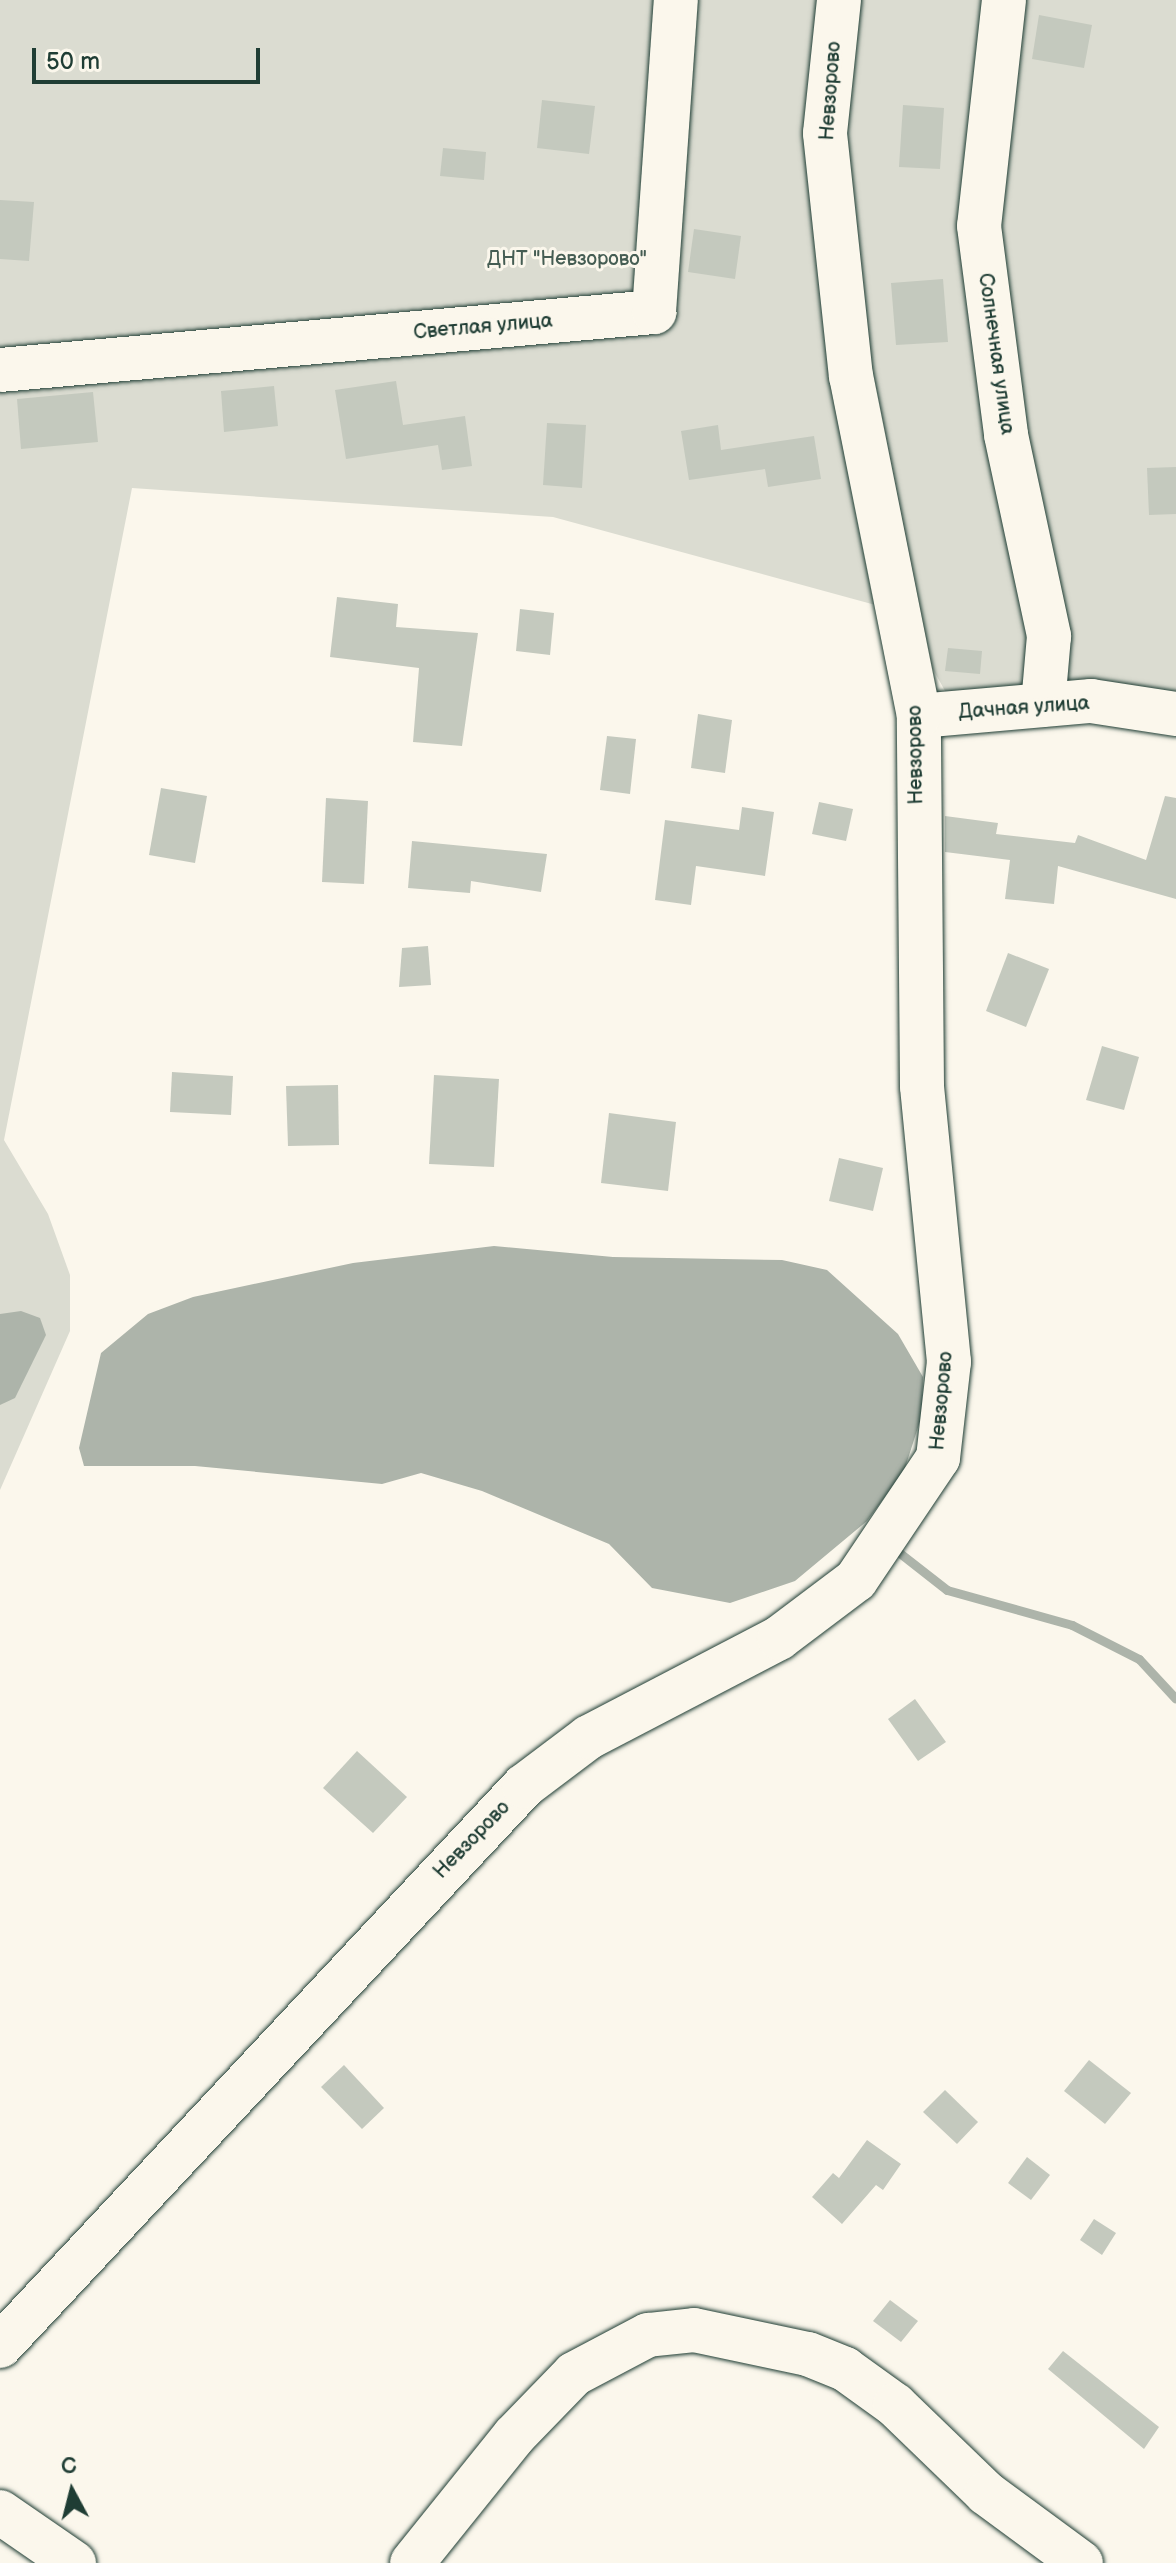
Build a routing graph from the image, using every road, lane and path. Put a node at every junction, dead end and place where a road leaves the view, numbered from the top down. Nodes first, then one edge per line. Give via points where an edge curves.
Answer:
1 (676, 0) edge
2 (839, 0) edge
3 (1004, 0) edge
4 (0, 370) edge
5 (1043, 705) junction
6 (1176, 714) edge
7 (919, 716) junction
8 (0, 2346) edge
9 (0, 2512) edge
10 (74, 2563) edge
11 (412, 2563) edge
12 (1081, 2563) edge

1 - 4 street, Светлая улица via 654,312
2 - 7 street, Невзорово via 825,133 851,377
3 - 5 street, Солнечная улица via 979,226 1006,435 1049,636
5 - 6 street, Дачная улица via 1091,701
5 - 7 street, Дачная улица
7 - 8 street, Невзорово via 923,1101 949,1362 938,1458 856,1580 779,1638 589,1737 524,1786
9 - 10 street
11 - 12 street via 514,2436 574,2374 648,2335 694,2330 808,2354 845,2369 895,2405 986,2493

